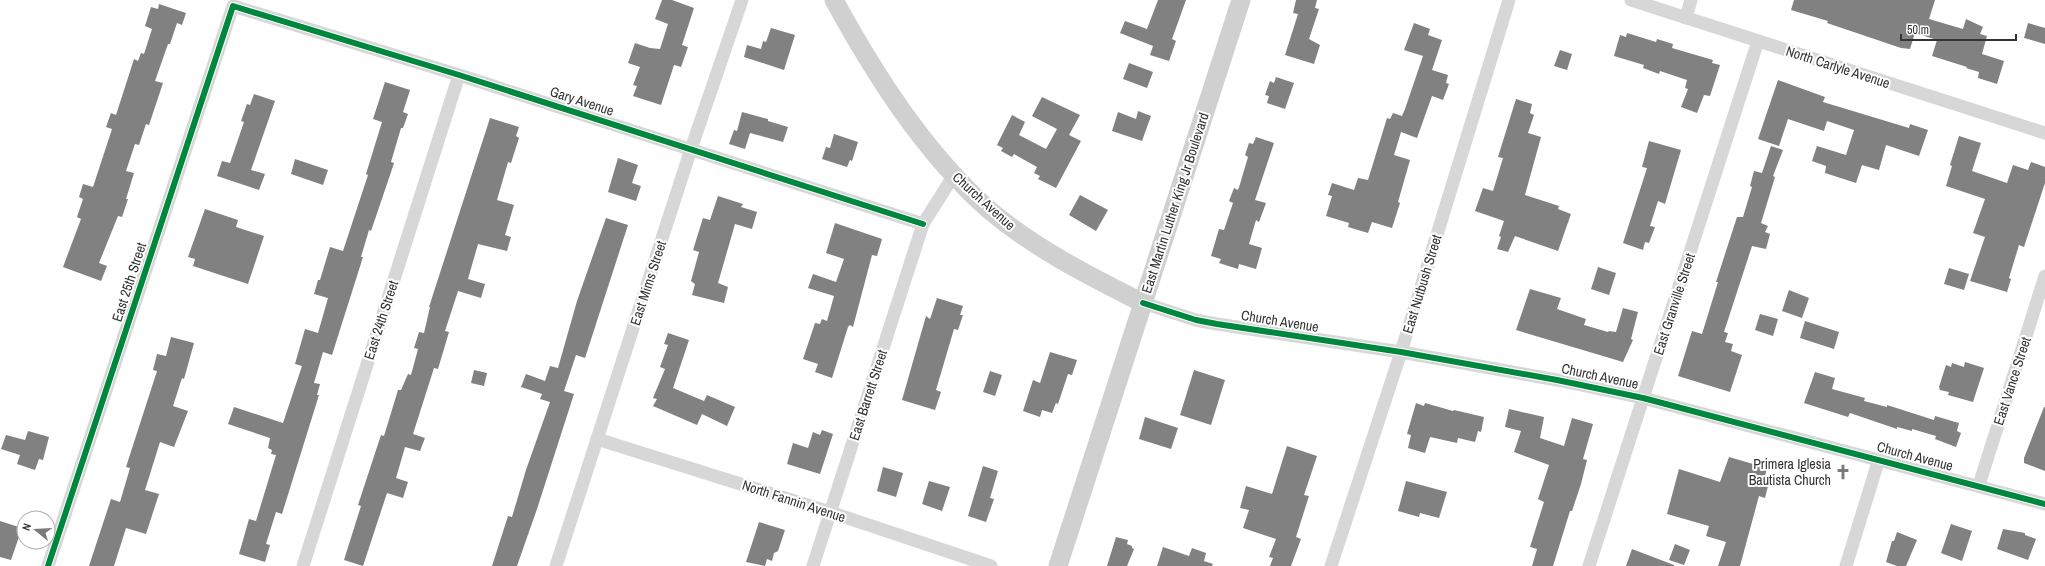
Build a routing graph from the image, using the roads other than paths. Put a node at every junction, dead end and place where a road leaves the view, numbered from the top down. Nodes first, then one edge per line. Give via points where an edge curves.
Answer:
1 (742, 0) edge
2 (834, 0) edge
3 (1241, 0) edge
4 (1509, 0) edge
5 (1631, 0) edge
6 (1691, 0) edge
7 (233, 6) joint
8 (1686, 18) junction
9 (1758, 41) junction
10 (459, 75) junction
11 (2045, 133) edge
12 (691, 149) junction
13 (954, 175) junction
14 (923, 224) junction
15 (2045, 276) edge
16 (1143, 303) junction
17 (1400, 352) junction
18 (1643, 398) junction
19 (597, 439) junction
20 (1879, 459) junction
21 (1979, 485) junction
22 (2045, 504) edge
23 (830, 512) junction
24 (48, 566) edge
25 (303, 566) edge
26 (556, 566) edge
27 (813, 566) edge
28 (991, 566) edge
29 (1058, 566) edge
30 (1330, 566) edge
31 (1589, 566) edge
32 (1846, 566) edge

1 - 12 street, East Mims Street
2 - 13 main road, Church Avenue via 890,92
3 - 16 main road, East Martin Luther King Jr Boulevard
4 - 17 street, East Nutbush Street
5 - 8 street, North Carlyle Avenue
6 - 8 street
7 - 10 street, Gary Avenue
7 - 24 street, East 25th Street
8 - 9 street, North Carlyle Avenue
9 - 11 street, North Carlyle Avenue
9 - 18 street, East Granville Street
10 - 12 street, Gary Avenue
10 - 25 street, East 24th Street
12 - 14 street, Gary Avenue
12 - 19 street, East Mims Street
13 - 14 street, East Barrett Street
13 - 16 main road, Church Avenue via 989,209 1042,248
14 - 23 street, East Barrett Street
15 - 21 street, East Vance Street
16 - 17 street, Church Avenue via 1196,320
16 - 29 main road, East Martin Luther King Jr Boulevard
17 - 18 street, Church Avenue
17 - 30 street, East Nutbush Street
18 - 20 street, Church Avenue
18 - 31 street, East Granville Street
19 - 23 street, North Fannin Avenue
19 - 26 street, East Mims Street
20 - 21 street, Church Avenue
20 - 32 street
21 - 22 street, Church Avenue
23 - 27 street, East Barrett Street
23 - 28 street, North Fannin Avenue

